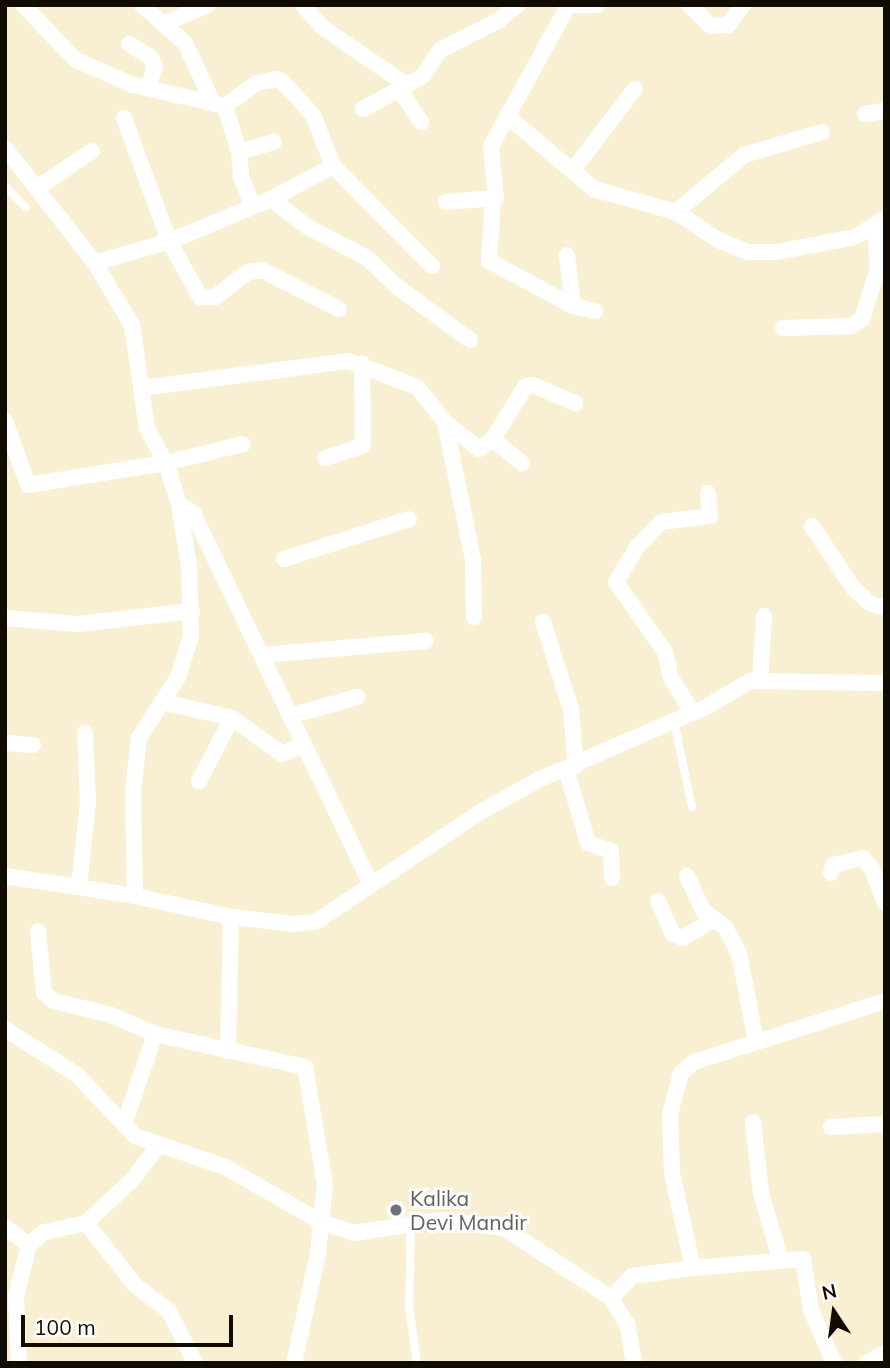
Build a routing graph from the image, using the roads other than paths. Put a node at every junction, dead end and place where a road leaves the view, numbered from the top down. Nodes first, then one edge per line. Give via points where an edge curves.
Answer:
1 (23, 5) edge
2 (142, 5) edge
3 (208, 5) edge
4 (303, 5) edge
5 (517, 5) edge
6 (597, 5) edge
7 (688, 5) edge
8 (743, 5) edge
9 (567, 6) edge
10 (163, 24) junction
11 (129, 44) dead end
12 (148, 87) junction
13 (403, 87) junction
14 (635, 89) dead end
15 (219, 105) junction
16 (363, 109) dead end
17 (885, 111) edge
18 (865, 114) dead end
19 (508, 116) junction
20 (124, 118) dead end
21 (421, 121) dead end
22 (822, 132) dead end
23 (274, 142) dead end
24 (5, 148) edge
25 (92, 151) dead end
26 (239, 152) junction
27 (333, 166) junction
28 (573, 170) junction
29 (5, 186) edge
30 (37, 188) junction
31 (271, 199) junction
32 (493, 200) junction
33 (446, 202) dead end
34 (253, 206) junction
35 (26, 208) dead end
36 (676, 212) junction
37 (880, 223) edge
38 (169, 241) junction
39 (567, 255) dead end
40 (94, 263) junction
41 (432, 266) dead end
42 (573, 306) junction
43 (339, 309) dead end
44 (595, 311) dead end
45 (783, 328) dead end
46 (470, 340) dead end
47 (362, 363) junction
48 (141, 387) junction
49 (575, 403) dead end
50 (5, 421) edge
51 (445, 422) junction
52 (493, 439) junction
53 (243, 444) dead end
54 (325, 458) dead end
55 (166, 463) junction
56 (522, 463) dead end
57 (708, 493) dead end
58 (178, 503) junction
59 (409, 519) dead end
60 (812, 526) dead end
61 (284, 559) dead end
62 (885, 608) edge
63 (192, 611) junction
64 (764, 616) dead end
65 (474, 617) dead end
66 (5, 618) edge
67 (543, 622) dead end
68 (425, 641) dead end
69 (262, 655) junction
70 (760, 681) junction
71 (885, 683) edge
72 (356, 697) dead end
73 (163, 702) junction
74 (693, 713) junction
75 (290, 716) junction
76 (232, 718) junction
77 (674, 722) junction
78 (85, 733) dead end
79 (5, 743) edge
80 (304, 744) junction
81 (33, 745) dead end
82 (571, 767) junction
83 (199, 781) dead end
84 (692, 807) dead end
85 (831, 873) dead end
86 (5, 876) edge
87 (687, 876) dead end
88 (612, 878) dead end
89 (371, 885) junction
90 (79, 887) junction
91 (135, 896) junction
92 (658, 901) dead end
93 (885, 902) edge
94 (231, 918) junction
95 (713, 920) junction
96 (38, 931) dead end
97 (885, 1001) edge
98 (5, 1029) edge
99 (155, 1034) junction
100 (756, 1041) junction
101 (228, 1051) junction
102 (753, 1122) dead end
103 (885, 1124) edge
104 (124, 1125) junction
105 (831, 1127) dead end
106 (158, 1146) junction
107 (321, 1222) junction
108 (86, 1223) junction
109 (411, 1225) junction
110 (5, 1227) edge
111 (29, 1245) junction
112 (780, 1258) junction
113 (693, 1268) junction
114 (611, 1298) junction
115 (885, 1353) edge
116 (19, 1363) edge
117 (195, 1363) edge
118 (294, 1363) edge
119 (417, 1363) edge
120 (634, 1363) edge
121 (834, 1363) edge
122 (866, 1363) edge

1 - 12 street via 76,60
2 - 10 street
3 - 10 street
4 - 13 street via 322,27
5 - 13 street via 498,21 440,50 423,76
6 - 9 street
7 - 8 street via 710,26 728,25
9 - 19 street
10 - 15 street via 194,56
11 - 12 street via 151,58 155,66
12 - 15 street
13 - 16 street
13 - 21 street
14 - 28 street
15 - 26 street
15 - 27 street via 257,83 277,79 313,115
17 - 18 street
19 - 28 street
19 - 32 street via 491,146
20 - 38 street
22 - 36 street via 744,155
23 - 26 street
24 - 30 street
25 - 30 street
26 - 34 street via 241,177
27 - 31 street
27 - 41 street
28 - 36 street via 594,190
29 - 35 lane
30 - 40 street
31 - 34 street
31 - 46 street via 309,227 367,258 399,288
32 - 33 street
32 - 42 street via 489,261
34 - 38 street
36 - 37 street via 718,240 748,252 777,252 855,237
37 - 45 street via 878,269 862,319 851,326
38 - 40 street
38 - 43 street via 203,299 215,298 248,272 262,270
39 - 42 street
40 - 48 street via 132,325
42 - 44 street
47 - 48 street via 279,367 241,378
47 - 51 street via 417,387
47 - 54 street via 363,446
48 - 55 street via 147,428
49 - 52 street via 533,385 525,387
50 - 55 street via 28,485
51 - 52 street via 474,447 484,447
51 - 65 street via 473,560
52 - 56 street
53 - 55 street
55 - 58 street
57 - 74 street via 710,516 661,522 637,547 616,582 665,652 671,678
58 - 63 street
58 - 69 street via 193,513
59 - 61 street
60 - 62 street via 853,588 871,604
63 - 66 street via 77,624
63 - 73 street via 186,663
64 - 70 street
67 - 82 street via 571,710
68 - 69 street
69 - 75 street
70 - 71 street
70 - 74 street via 750,681
72 - 75 street
73 - 76 street
73 - 91 street via 139,738 133,792
74 - 77 street
75 - 80 street
76 - 80 street via 282,754
76 - 83 street
77 - 82 street
77 - 84 lane
78 - 90 street via 88,802
79 - 81 street
80 - 89 street
82 - 88 street via 588,843 611,851
82 - 89 street via 482,811
85 - 93 street via 833,865 863,858
86 - 90 street
87 - 95 street via 703,911
89 - 94 street via 317,921 294,925
90 - 91 street
91 - 94 street
92 - 95 street via 673,934 682,938
94 - 101 street
95 - 100 street via 725,926 740,953
96 - 99 street via 44,993 54,1001 111,1015
97 - 100 street
98 - 104 street via 76,1074
99 - 101 street
99 - 104 street
100 - 113 street via 694,1062 681,1073 674,1088 671,1173
101 - 107 street via 305,1067 325,1184
102 - 112 street via 761,1193
103 - 105 street
104 - 106 street via 135,1136
106 - 107 street via 225,1167
106 - 108 street via 134,1178
107 - 109 street via 354,1233
107 - 118 street
108 - 111 street via 44,1232
108 - 117 street via 135,1285 169,1311
109 - 114 street via 453,1219 504,1228
109 - 119 lane via 409,1306
110 - 111 street
111 - 116 street via 16,1296
112 - 113 street
112 - 121 street via 803,1259 811,1310
113 - 114 street via 632,1276
114 - 120 street via 627,1324
115 - 122 street

